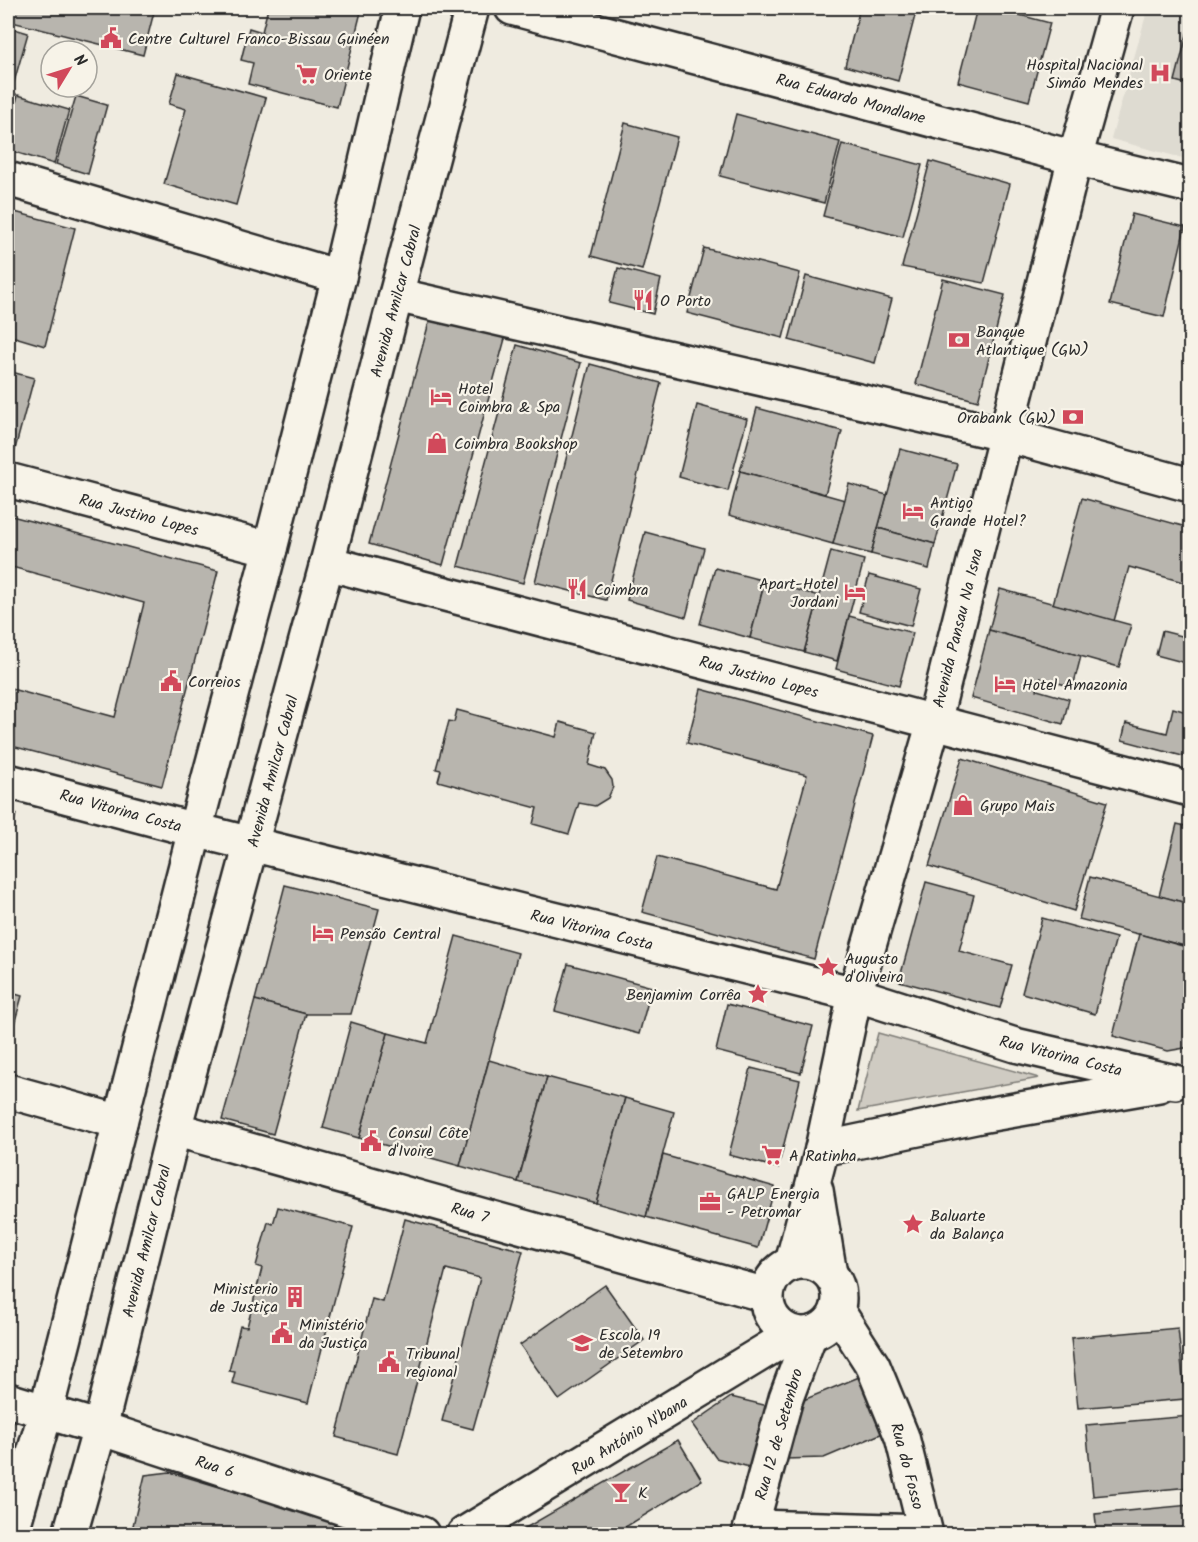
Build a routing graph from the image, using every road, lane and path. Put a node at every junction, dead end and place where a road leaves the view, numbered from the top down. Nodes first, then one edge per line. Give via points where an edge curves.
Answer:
1 (402, 8) edge
2 (472, 8) edge
3 (512, 8) edge
4 (1116, 8) edge
5 (1075, 158) junction
6 (8, 179) edge
7 (1191, 186) edge
8 (339, 277) junction
9 (396, 295) junction
10 (1007, 435) junction
11 (8, 480) edge
12 (1191, 485) edge
13 (270, 549) junction
14 (327, 564) junction
15 (933, 722) junction
16 (8, 781) edge
17 (1191, 789) edge
18 (195, 830) junction
19 (252, 844) junction
20 (855, 994) junction
21 (1183, 1082) edge
22 (8, 1091) edge
23 (120, 1122) junction
24 (174, 1129) junction
25 (818, 1163) junction
26 (792, 1263) junction
27 (830, 1274) junction
28 (766, 1295) junction
29 (837, 1310) junction
30 (801, 1334) junction
31 (8, 1400) edge
32 (46, 1411) junction
33 (100, 1428) junction
34 (508, 1520) edge
35 (751, 1531) edge
36 (926, 1533) edge
37 (11, 1534) edge
38 (70, 1534) edge
39 (422, 1534) edge
40 (464, 1534) edge

1 - 8 street
2 - 9 street, Avenida Amilcar Cabral
3 - 5 street, Rua Eduardo Mondlane
4 - 5 street, Avenida Pansau Na Isna
5 - 7 street, Rua Eduardo Mondlane
5 - 10 street, Avenida Pansau Na Isna
6 - 8 street
8 - 13 street
9 - 10 street
9 - 14 street, Avenida Amilcar Cabral
10 - 12 street
10 - 15 street, Avenida Pansau Na Isna
11 - 13 street, Rua Justino Lopes
13 - 18 street
14 - 15 street, Rua Justino Lopes
14 - 19 street, Avenida Amilcar Cabral
15 - 17 street, Rua Justino Lopes
15 - 20 street, Avenida Pansau Na Isna
16 - 18 street, Rua Vitorina Costa
18 - 19 street, Rua Vitorina Costa
18 - 23 street
19 - 20 street, Rua Vitorina Costa
19 - 24 street, Avenida Amilcar Cabral
20 - 21 street, Rua Vitorina Costa via 1015,1045
20 - 25 street, Avenida Pansau Na Isna
21 - 25 street via 1025,1108
22 - 23 street
23 - 32 street
24 - 28 street, Rua 7
24 - 33 street, Avenida Amilcar Cabral
25 - 26 street, Avenida Pansau Na Isna
25 - 27 street, Avenida Pansau Na Isna
26 - 27 street via 806,1261
26 - 28 street via 774,1275
27 - 29 street via 837,1286
28 - 30 street via 775,1321
29 - 30 street via 821,1331
29 - 36 street, Rua do Fosso via 873,1366 902,1437
30 - 34 street, Rua António N'bana
30 - 35 street, Rua 12 de Setembro
31 - 32 street, Rua 6
32 - 33 street, Rua 6
32 - 37 street
33 - 38 street, Avenida Amilcar Cabral
33 - 39 street, Rua 6
34 - 40 street, Rua António N'bana
35 - 36 street

